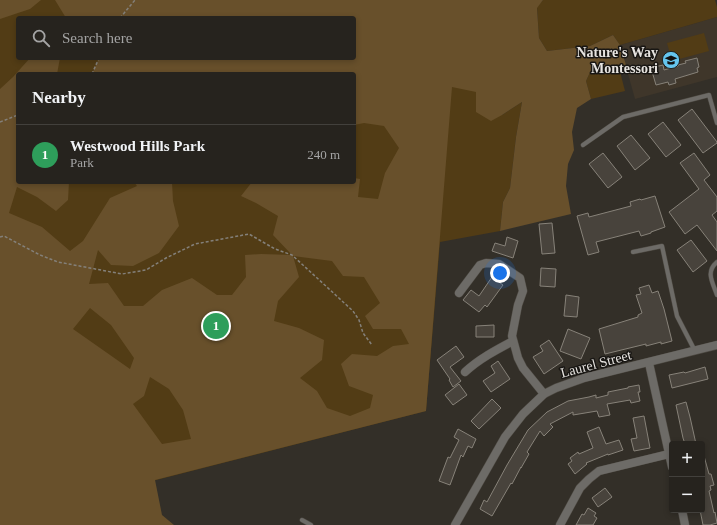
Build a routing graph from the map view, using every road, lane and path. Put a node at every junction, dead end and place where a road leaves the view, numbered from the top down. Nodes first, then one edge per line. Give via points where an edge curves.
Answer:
1 (135, 0) edge
2 (122, 16) edge
3 (98, 60) edge
4 (93, 72) edge
5 (16, 117) edge
6 (0, 122) edge
7 (717, 123) edge
8 (583, 145) dead end
9 (0, 237) edge
10 (633, 252) dead end
11 (717, 262) edge
12 (459, 293) dead end
13 (717, 294) edge
14 (514, 341) junction
15 (372, 345) dead end
16 (717, 345) edge
17 (695, 351) junction
18 (649, 363) junction
19 (465, 372) dead end
20 (544, 394) junction
21 (669, 454) joint
22 (683, 513) edge
23 (302, 520) dead end
24 (311, 525) edge
25 (455, 525) edge
26 (560, 525) edge
27 (685, 525) edge

1 - 2 path
3 - 4 path
5 - 6 path
7 - 8 lane via 709,95 623,117
9 - 15 path via 4,236 58,262 122,274 146,270 195,244 249,234 275,249 292,255 353,311 363,333
10 - 17 lane via 662,246 678,316
11 - 13 lane via 711,270 711,277
12 - 14 street via 480,265 486,263 499,264 520,278 523,290 512,336
14 - 19 street via 474,363
14 - 20 street via 523,368
16 - 17 street, Laurel Street
17 - 18 street, Laurel Street
18 - 20 street, Laurel Street via 584,378
18 - 21 street
20 - 25 street, Laurel Street via 523,414 505,437
21 - 26 street via 599,471 580,488
22 - 27 street
23 - 24 lane

